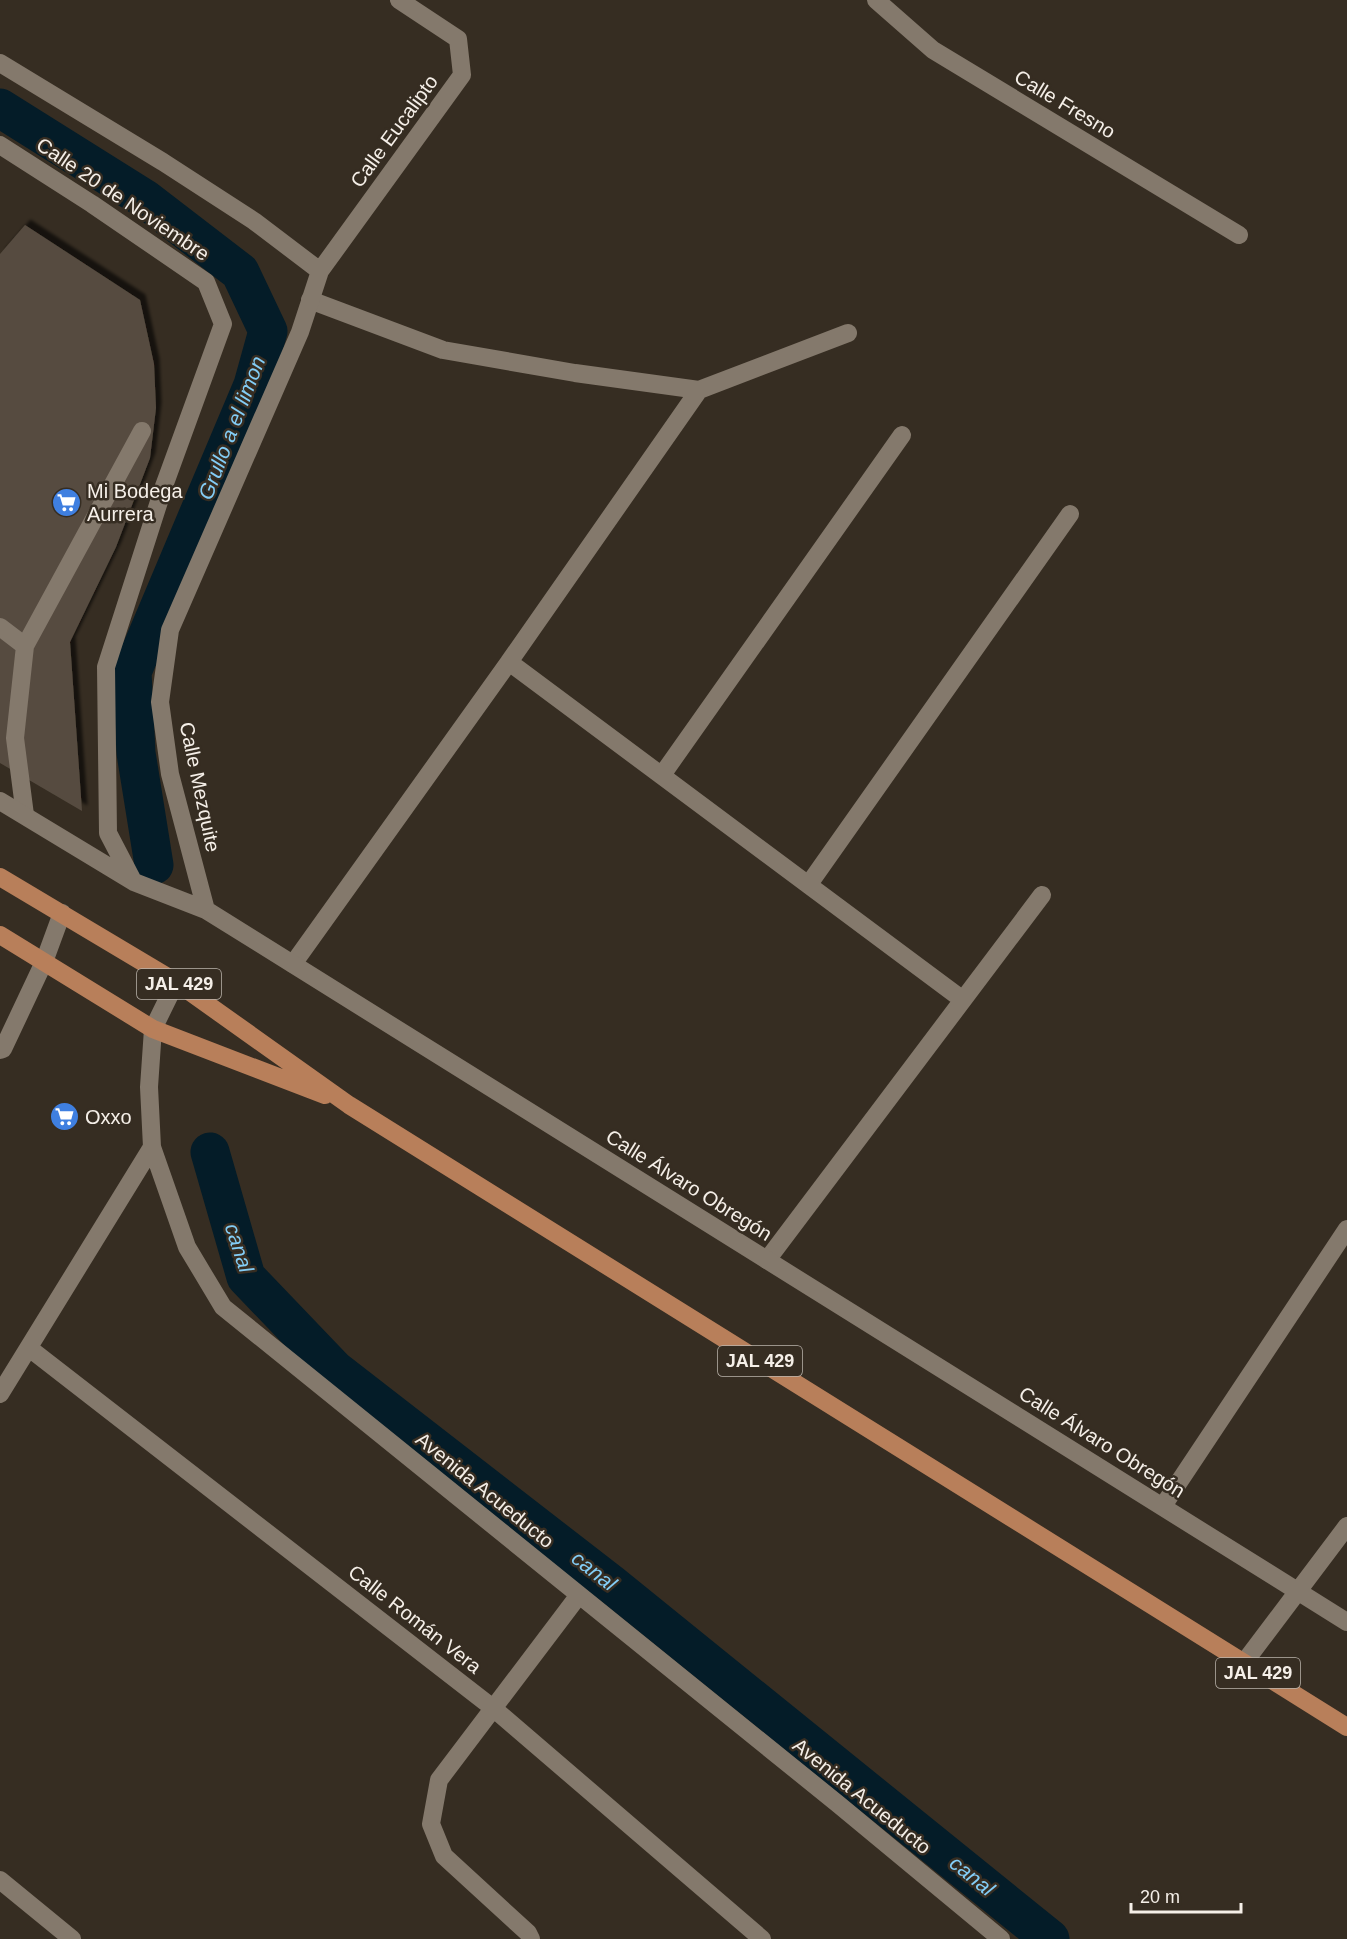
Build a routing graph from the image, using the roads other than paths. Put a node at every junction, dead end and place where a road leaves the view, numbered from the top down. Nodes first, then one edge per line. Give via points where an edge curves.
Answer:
1 (399, 0) edge
2 (876, 0) edge
3 (0, 63) edge
4 (0, 145) edge
5 (1239, 235) dead end
6 (320, 271) junction
7 (310, 300) junction
8 (848, 333) dead end
9 (699, 390) junction
10 (142, 431) dead end
11 (902, 435) dead end
12 (1070, 514) dead end
13 (0, 627) edge
14 (25, 646) junction
15 (509, 662) junction
16 (7, 733) edge
17 (662, 775) junction
18 (0, 801) edge
19 (25, 815) junction
20 (0, 877) edge
21 (134, 882) junction
22 (809, 884) junction
23 (1042, 895) dead end
24 (206, 910) junction
25 (62, 913) junction
26 (0, 935) edge
27 (44, 962) junction
28 (293, 964) junction
29 (177, 982) junction
30 (963, 1000) junction
31 (153, 1029) junction
32 (0, 1050) edge
33 (349, 1104) junction
34 (152, 1147) junction
35 (1347, 1229) edge
36 (767, 1260) junction
37 (29, 1348) junction
38 (0, 1395) edge
39 (1163, 1506) junction
40 (1347, 1526) edge
41 (1298, 1591) junction
42 (579, 1595) junction
43 (1347, 1622) edge
44 (1243, 1664) junction
45 (493, 1708) junction
46 (1347, 1727) edge
47 (0, 1880) edge
48 (72, 1939) edge
49 (531, 1939) edge
50 (762, 1939) edge
51 (1001, 1939) edge

1 - 6 street, Calle Eucalipto via 458,39 462,75
2 - 5 street, Calle Fresno via 933,50
3 - 6 street via 254,221
4 - 21 street, Calle 20 de Noviembre via 206,282 223,324 164,486 106,667 108,833
6 - 7 street, Calle Mezquite
7 - 9 street via 442,350
7 - 24 street, Calle Mezquite via 300,332 170,630 160,702 170,774
8 - 9 street
9 - 15 street
10 - 14 street
11 - 17 street
12 - 22 street
13 - 14 street
14 - 16 street
15 - 17 street
15 - 28 street
16 - 19 street
17 - 22 street
18 - 19 street, Calle Álvaro Obregón
19 - 21 street, Calle Álvaro Obregón
20 - 25 main road, JAL 429
21 - 24 street, Calle Álvaro Obregón
22 - 30 street
23 - 30 street
24 - 28 street, Calle Álvaro Obregón
25 - 27 street
25 - 29 main road, JAL 429
26 - 27 main road, JAL 429
27 - 31 main road, JAL 429
27 - 32 street
28 - 36 street, Calle Álvaro Obregón
29 - 31 street
29 - 33 main road, JAL 429
30 - 36 street
31 - 33 main road, JAL 429
31 - 34 street, Avenida Acueducto via 149,1087
33 - 44 main road, JAL 429
34 - 37 street
34 - 42 street, Avenida Acueducto via 187,1247 223,1307
35 - 39 street
36 - 39 street, Calle Álvaro Obregón
37 - 38 street
37 - 45 street, Calle Román Vera
39 - 41 street, Calle Álvaro Obregón
40 - 41 street
41 - 43 street, Calle Álvaro Obregón
41 - 44 street
42 - 45 street
42 - 51 street, Avenida Acueducto
44 - 46 main road, JAL 429
45 - 49 street via 439,1780 431,1824 444,1856
45 - 50 street, Calle Román Vera
47 - 48 street

